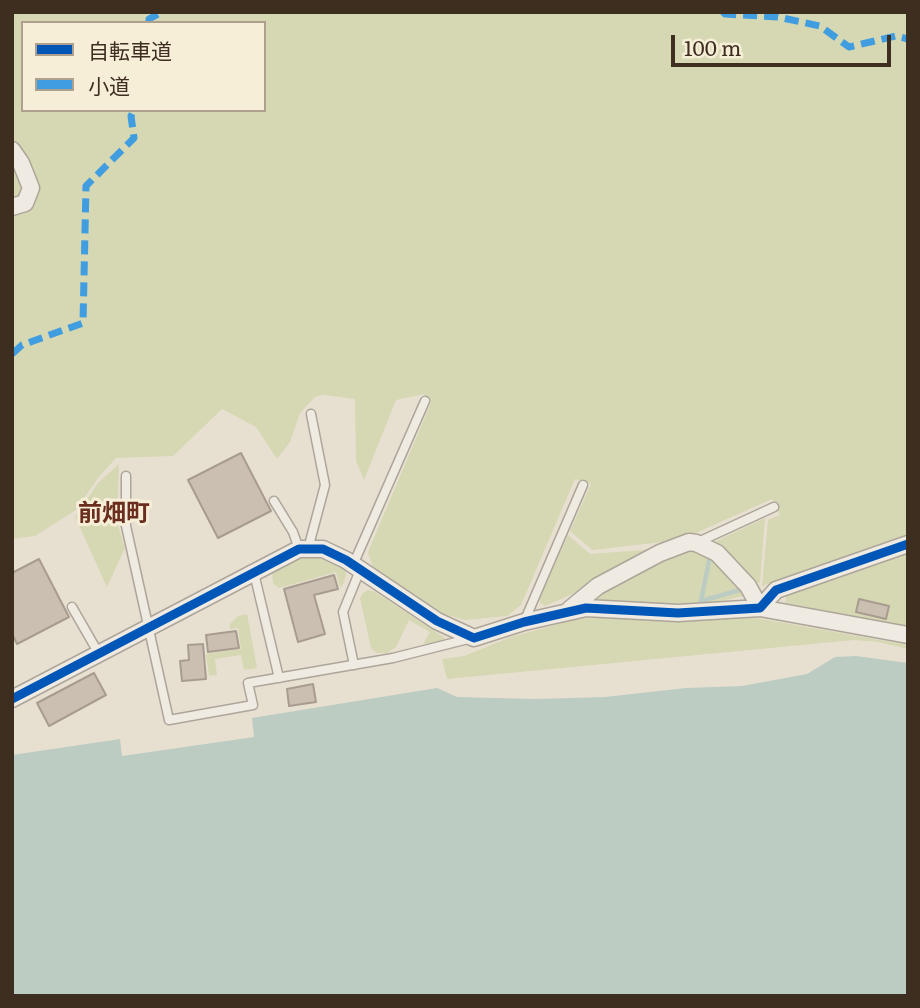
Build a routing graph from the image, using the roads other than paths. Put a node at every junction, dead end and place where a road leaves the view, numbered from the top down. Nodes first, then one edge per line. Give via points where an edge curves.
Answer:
1 (12, 150) edge
2 (12, 206) edge
3 (425, 401) dead end
4 (311, 414) dead end
5 (126, 476) dead end
6 (583, 485) dead end
7 (274, 500) dead end
8 (774, 507) dead end
9 (696, 543) junction
10 (908, 544) edge
11 (304, 549) junction
12 (356, 567) junction
13 (254, 573) junction
14 (72, 607) dead end
15 (760, 608) junction
16 (565, 612) junction
17 (524, 621) junction
18 (148, 628) junction
19 (908, 635) edge
20 (474, 638) junction
21 (99, 654) junction
22 (354, 665) junction
23 (279, 678) junction
24 (12, 699) edge

1 - 2 street via 31,188 25,204
3 - 12 lane
4 - 11 lane via 325,485
5 - 18 lane via 126,526
6 - 17 lane
7 - 11 lane
8 - 9 lane
9 - 15 street via 717,553 748,586
9 - 16 street via 660,553 598,586
10 - 15 street via 776,590
11 - 12 street via 323,549
11 - 13 street
12 - 20 street via 437,621
12 - 22 lane via 343,612
13 - 18 street
13 - 23 lane
14 - 21 lane
15 - 16 street via 678,613 586,608
15 - 19 street
16 - 17 street
17 - 20 street
18 - 21 street
18 - 23 lane via 169,720 253,705 248,683
20 - 22 lane
21 - 24 street
22 - 23 lane

